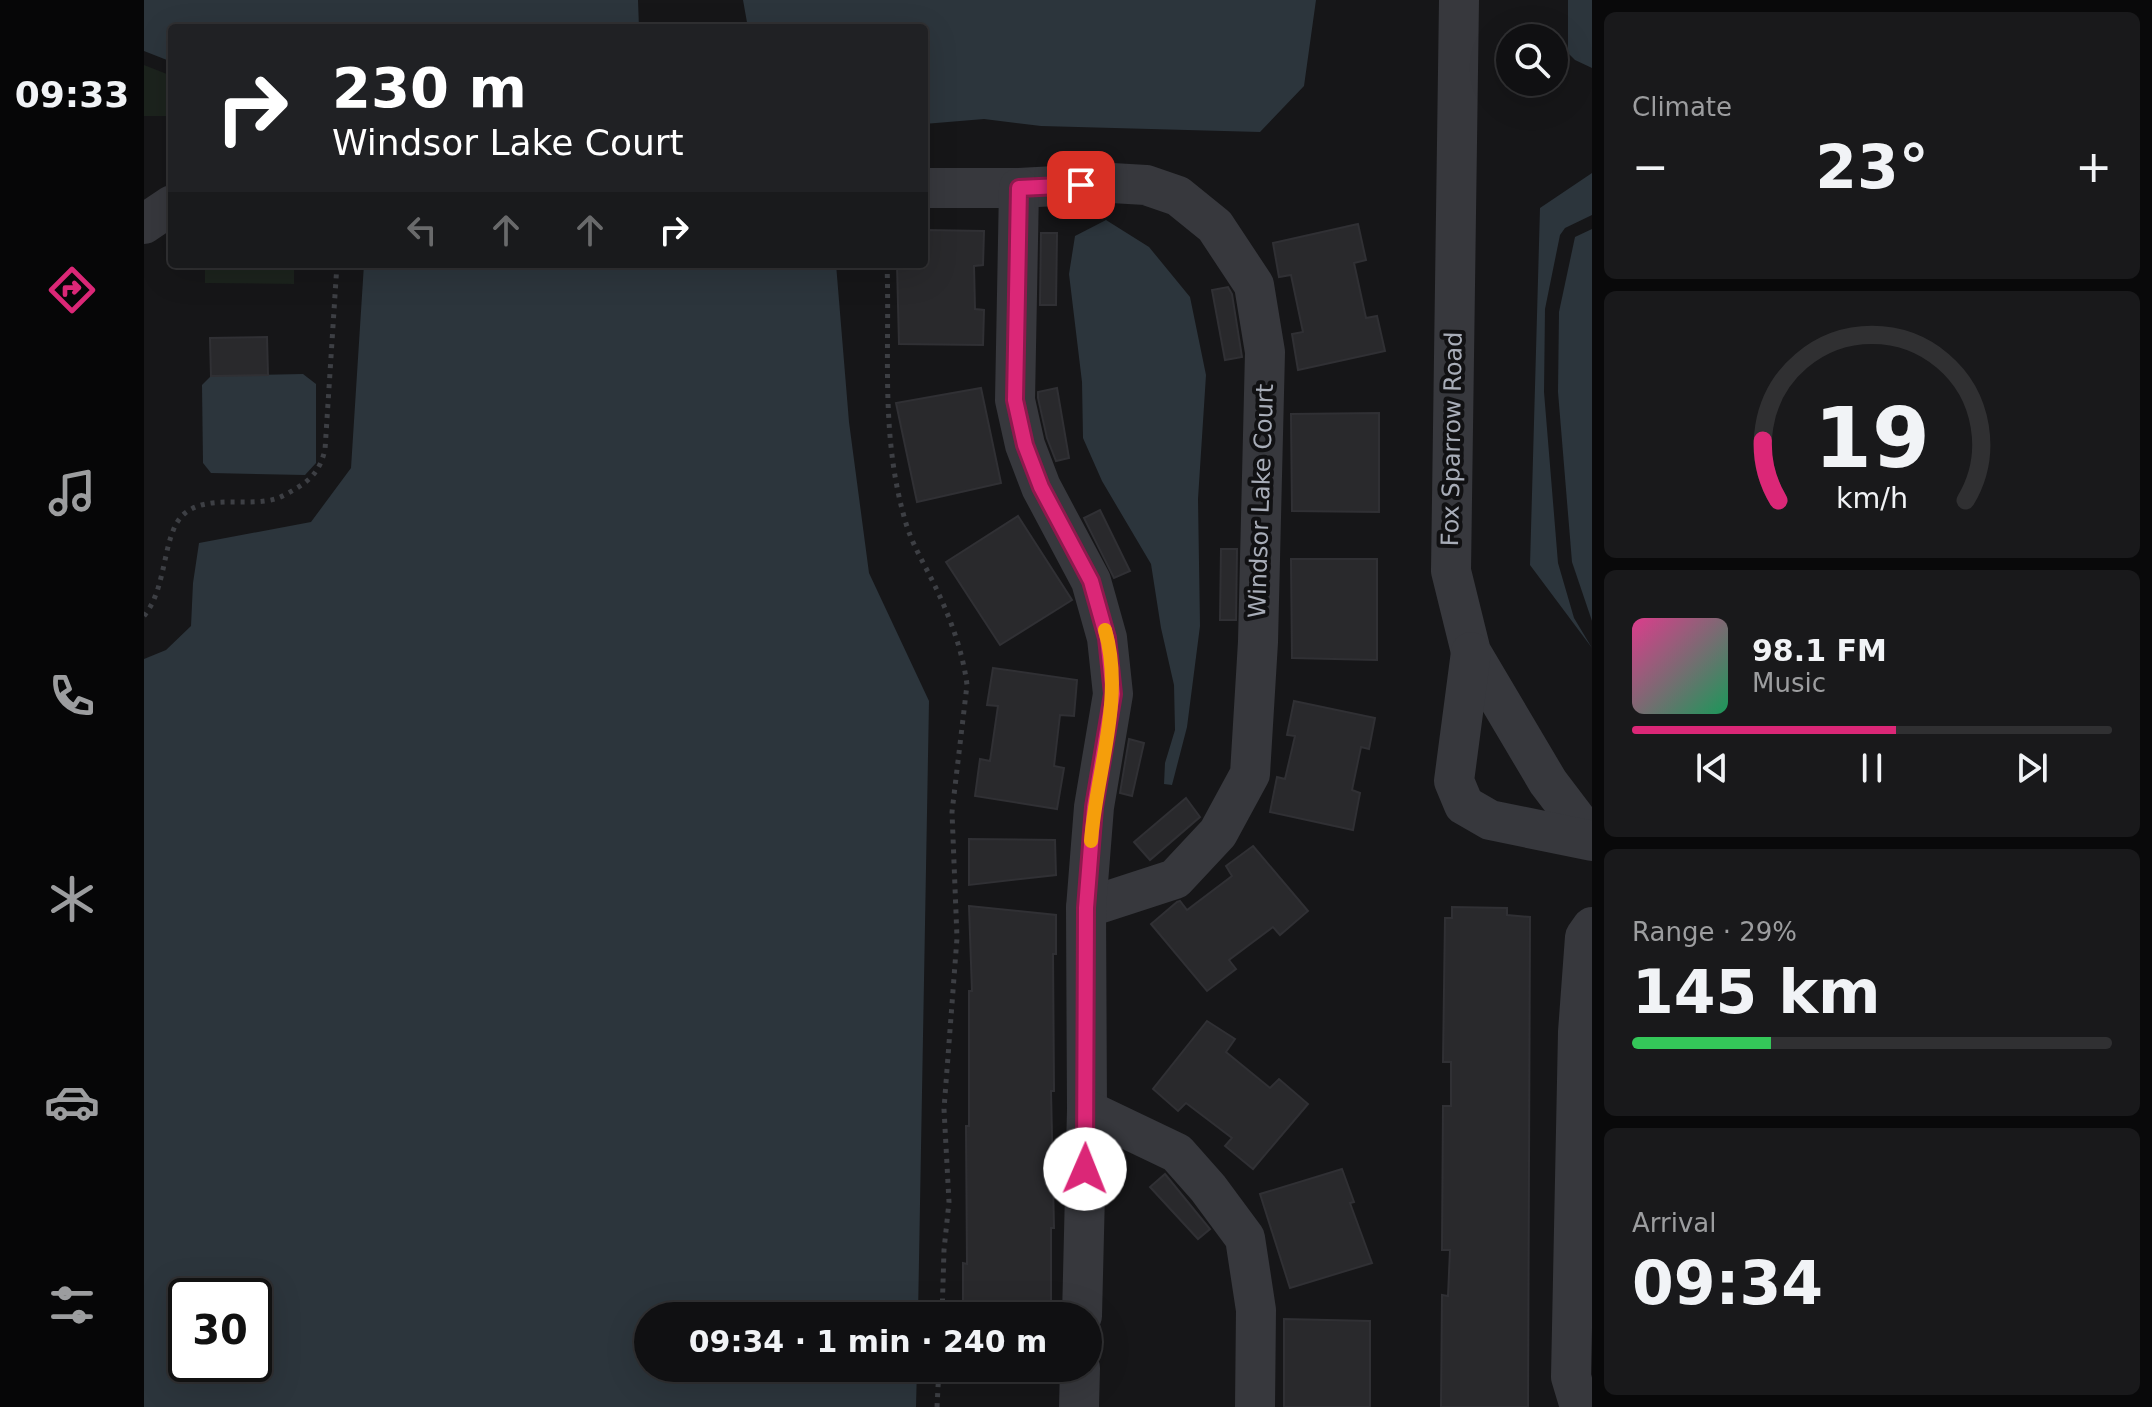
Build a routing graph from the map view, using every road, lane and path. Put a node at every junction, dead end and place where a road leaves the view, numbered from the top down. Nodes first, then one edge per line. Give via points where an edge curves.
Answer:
1 (1459, 0) edge
2 (928, 188) edge
3 (1019, 188) junction
4 (168, 208) edge
5 (144, 224) edge
6 (337, 268) edge
7 (887, 268) edge
8 (144, 616) edge
9 (1471, 652) junction
10 (1592, 840) edge
11 (1086, 908) junction
12 (1592, 927) edge
13 (1087, 1110) junction
14 (942, 1302) edge
15 (1082, 1302) edge
16 (938, 1382) edge
17 (1080, 1382) edge
18 (937, 1407) edge
19 (1079, 1407) edge
20 (1255, 1407) edge
21 (1580, 1407) edge

1 - 9 street, Fox Sparrow Road via 1451,571
2 - 3 street, Windsor Lake Court
3 - 11 street via 1015,400 1041,487 1091,581 1107,638 1113,694 1094,807
3 - 11 street, Windsor Lake Court via 1146,185 1178,196 1215,226 1254,285 1265,352 1250,774 1218,833 1175,879
4 - 5 street
6 - 8 path via 321,465 303,484 273,500 217,503 184,513 167,549 154,603
7 - 14 path via 888,434 904,517 951,626 967,685 952,812 957,938 944,1109 949,1202
9 - 10 street, Fox Sparrow Road via 1548,782
9 - 10 street via 1454,781 1464,805 1490,820
11 - 13 street
12 - 21 street via 1585,937 1578,1032 1571,1377
13 - 15 street
13 - 20 street via 1177,1153 1245,1238 1256,1310
16 - 18 path
17 - 19 street

